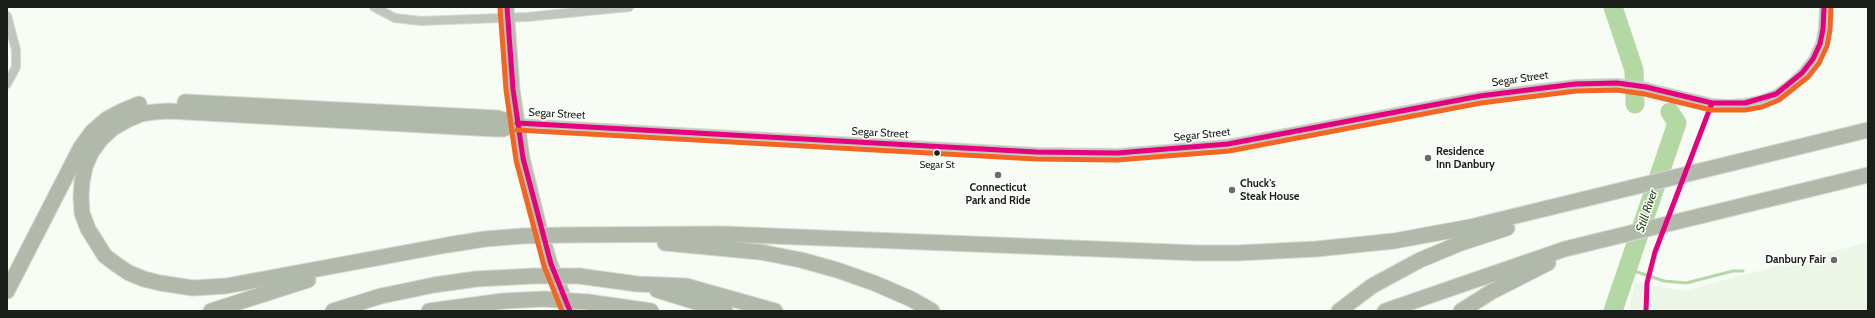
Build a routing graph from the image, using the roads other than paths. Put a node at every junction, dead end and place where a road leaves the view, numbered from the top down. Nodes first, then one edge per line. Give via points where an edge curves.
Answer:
1 (374, 7) edge
2 (629, 7) edge
3 (1824, 7) edge
4 (507, 12) edge
5 (7, 16) edge
6 (7, 84) edge
7 (517, 123) junction
8 (1868, 130) edge
9 (1868, 175) edge
10 (1557, 209) junction
11 (564, 235) junction
12 (408, 253) junction
13 (1547, 259) junction
14 (637, 284) junction
15 (7, 291) edge
16 (211, 311) edge
17 (332, 311) edge
18 (429, 311) edge
19 (570, 311) edge
20 (651, 311) edge
21 (724, 311) edge
22 (775, 311) edge
23 (932, 311) edge
24 (1339, 311) edge
25 (1385, 311) edge
26 (1461, 311) edge

1 - 4 street via 395,18 421,21
2 - 4 street
3 - 7 street, Segar Street via 1820,44 1802,73 1776,94 1760,100 1729,104 1712,103 1646,87 1617,83 1587,83 1474,97 1228,144 1117,153 1036,152
4 - 7 main road
5 - 6 street via 16,50 16,67
7 - 12 highway via 495,130 154,112 127,120 101,139 91,153 82,182 82,213 95,242 106,256 129,273 160,283 193,288 226,286
7 - 15 highway via 497,118 169,101 138,104 107,119 92,132 81,147
7 - 19 main road via 540,227 551,264
8 - 10 highway
9 - 13 highway via 1712,213
10 - 11 highway via 1401,240 1245,253 723,234
10 - 24 highway via 1434,253 1389,276
11 - 12 highway, bridge via 485,239
11 - 23 highway via 760,252 801,260 874,283
12 - 16 highway via 331,273
13 - 25 highway
13 - 26 highway
14 - 17 highway, bridge via 579,276 476,279 387,295
14 - 21 highway
14 - 22 highway via 686,286
18 - 20 highway, bridge via 503,301 544,299

